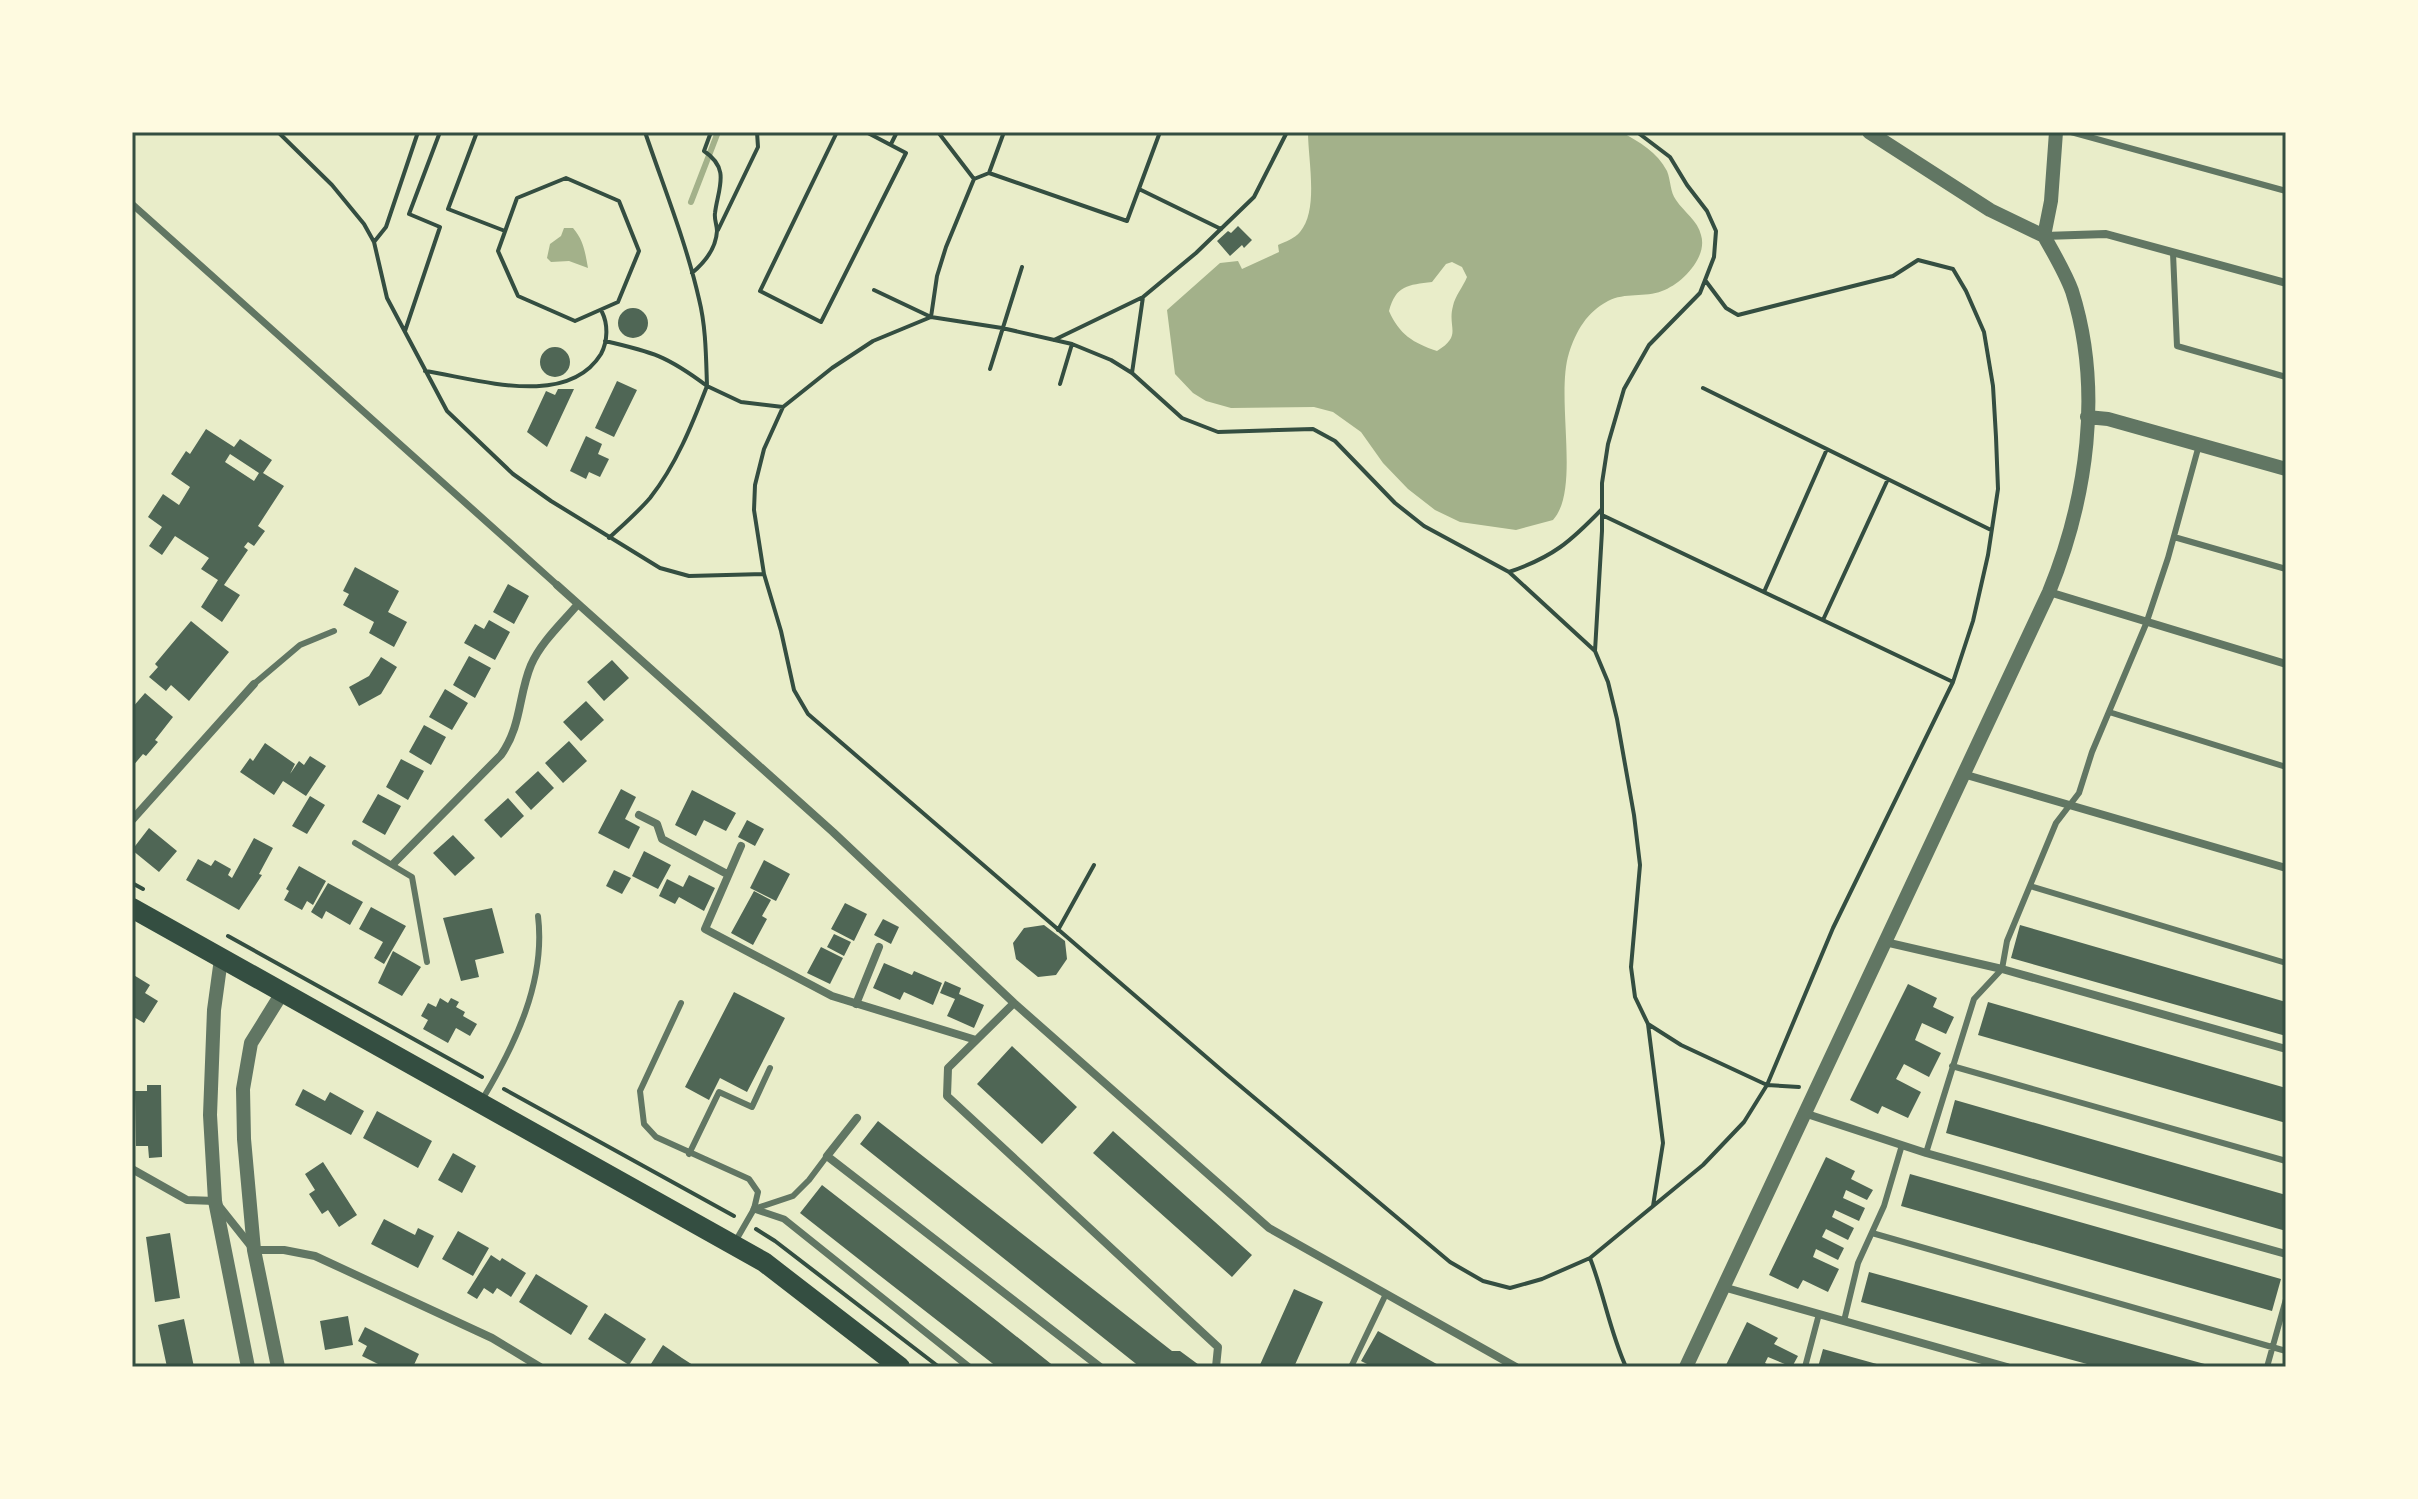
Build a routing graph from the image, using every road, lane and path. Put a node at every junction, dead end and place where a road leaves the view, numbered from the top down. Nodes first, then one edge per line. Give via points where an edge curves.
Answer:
1 (278, 132) edge
2 (418, 132) edge
3 (440, 132) edge
4 (477, 132) edge
5 (645, 132) edge
6 (711, 132) edge
7 (757, 132) edge
8 (837, 132) edge
9 (866, 132) edge
10 (897, 132) edge
11 (938, 132) edge
12 (1004, 132) edge
13 (1160, 132) edge
14 (1287, 132) edge
15 (1637, 132) edge
16 (1869, 132) edge
17 (2056, 132) edge
18 (2071, 132) edge
19 (891, 144) junction
20 (989, 173) junction
21 (974, 179) junction
22 (1139, 189) junction
23 (2286, 191) edge
24 (132, 204) edge
25 (1221, 229) junction
26 (505, 231) junction
27 (717, 233) junction
28 (2044, 236) junction
29 (374, 242) junction
30 (2173, 253) junction
31 (1022, 267) dead end
32 (692, 273) junction
33 (1705, 280) junction
34 (2286, 283) edge
35 (874, 290) dead end
36 (1143, 297) junction
37 (602, 312) junction
38 (931, 317) junction
39 (1002, 328) junction
40 (404, 333) junction
41 (1054, 340) junction
42 (605, 341) junction
43 (1072, 344) junction
44 (990, 369) dead end
45 (425, 371) junction
46 (1132, 373) junction
47 (2286, 377) edge
48 (1060, 384) dead end
49 (707, 386) junction
50 (1703, 388) dead end
51 (783, 407) junction
52 (2087, 417) junction
53 (2199, 445) junction
54 (1827, 449) junction
55 (2286, 469) edge
56 (1888, 479) junction
57 (1602, 512) junction
58 (1992, 530) junction
59 (2174, 537) junction
60 (609, 538) junction
61 (2286, 569) edge
62 (1509, 572) junction
63 (764, 574) junction
64 (557, 585) joint
65 (1764, 592) junction
66 (2049, 592) junction
67 (578, 604) junction
68 (1823, 620) junction
69 (2146, 624) junction
70 (334, 631) dead end
71 (1595, 651) junction
72 (2286, 664) edge
73 (1953, 682) junction
74 (254, 684) joint
75 (2109, 712) junction
76 (2286, 767) edge
77 (1963, 774) junction
78 (2070, 805) junction
79 (639, 815) dead end
80 (132, 820) edge
81 (355, 843) dead end
82 (741, 846) dead end
83 (393, 864) junction
84 (1094, 865) dead end
85 (2286, 868) edge
86 (727, 874) junction
87 (2030, 886) junction
88 (132, 908) edge
89 (538, 916) dead end
90 (1058, 930) junction
91 (1883, 942) junction
92 (879, 947) dead end
93 (221, 959) junction
94 (427, 962) dead end
95 (2286, 963) edge
96 (2002, 969) junction
97 (282, 993) junction
98 (681, 1003) dead end
99 (1014, 1003) junction
100 (856, 1004) junction
101 (1648, 1024) junction
102 (976, 1040) junction
103 (2286, 1049) edge
104 (1952, 1066) junction
105 (770, 1068) dead end
106 (1767, 1085) junction
107 (1816, 1088) junction
108 (480, 1103) junction
109 (1804, 1113) junction
110 (857, 1118) dead end
111 (1902, 1145) junction
112 (1926, 1153) junction
113 (689, 1154) junction
114 (827, 1156) junction
115 (2286, 1161) edge
116 (132, 1169) edge
117 (215, 1201) junction
118 (1653, 1206) junction
119 (754, 1209) junction
120 (1872, 1233) junction
121 (734, 1245) junction
122 (254, 1250) junction
123 (2286, 1254) edge
124 (1590, 1258) junction
125 (1723, 1287) junction
126 (1386, 1294) junction
127 (2286, 1299) edge
128 (1819, 1314) junction
129 (1844, 1321) junction
130 (2272, 1348) junction
131 (2286, 1351) edge
132 (248, 1367) edge
133 (278, 1367) edge
134 (540, 1367) edge
135 (900, 1367) edge
136 (969, 1367) edge
137 (1100, 1367) edge
138 (1216, 1367) edge
139 (1351, 1367) edge
140 (1516, 1367) edge
141 (1626, 1367) edge
142 (1686, 1367) edge
143 (1805, 1367) edge
144 (2007, 1367) edge
145 (2267, 1367) edge

1 - 29 path via 332,185
2 - 29 path via 386,227
3 - 40 path via 409,214 440,227
4 - 26 path via 448,209
5 - 32 path
6 - 27 path via 704,151 714,157 722,185 714,215
7 - 27 path via 758,147
8 - 19 path via 760,291 821,322 906,153
9 - 19 path
10 - 19 path
11 - 21 path
12 - 20 path
13 - 22 path
14 - 25 path via 1254,197
15 - 33 path via 1670,157 1716,231
16 - 28 street via 1990,210
17 - 28 street
18 - 23 lane
20 - 21 path
20 - 22 path via 1127,221
21 - 38 path via 946,247
22 - 25 path
24 - 64 street
25 - 36 path
26 - 37 path via 498,251 518,296 575,321
26 - 37 path via 517,198 566,178 619,201 639,251 618,302
27 - 32 path via 707,260
28 - 30 street via 2106,234
28 - 52 street via 2078,314
29 - 40 path via 387,298
30 - 34 street
30 - 47 lane via 2177,346
31 - 39 path
32 - 49 path via 700,301
33 - 57 path via 1700,293 1649,345 1624,389 1608,444
33 - 58 path via 1738,315 1893,276 1918,260 1953,269 1984,332 1993,386 1998,489
35 - 38 path
36 - 41 path
36 - 46 path
37 - 42 path
38 - 39 path
38 - 51 path via 873,341
39 - 41 path
39 - 44 path
40 - 45 path
41 - 43 path
42 - 45 path via 584,373 568,382 534,388
42 - 49 path via 654,352
43 - 46 path
43 - 48 path
45 - 60 path via 447,411 513,474
46 - 62 path via 1182,418 1218,432 1313,429 1335,441 1424,526
49 - 51 path via 741,402
49 - 60 path via 690,432 664,477
50 - 54 path
51 - 63 path via 755,485
52 - 53 street
52 - 66 street via 2076,511
53 - 55 street
53 - 59 lane
54 - 56 path
54 - 65 path
56 - 58 path
56 - 68 path
57 - 62 path via 1540,561
57 - 65 path
57 - 71 path
58 - 73 path via 1973,621
59 - 61 lane
59 - 69 lane
60 - 63 path via 660,568 689,576
62 - 71 path
63 - 90 path via 794,690 808,714
64 - 67 street
65 - 68 path
66 - 69 street
66 - 77 street
67 - 83 street via 531,665 513,738 501,755
67 - 99 street
68 - 73 path
69 - 72 street
69 - 75 lane
70 - 74 lane via 300,645
71 - 101 path via 1617,719 1634,815 1640,865 1631,967 1635,997
73 - 106 path via 1833,928
74 - 80 street
75 - 76 lane
75 - 78 lane
77 - 78 street
77 - 91 street
78 - 85 street
78 - 87 lane via 2056,823
79 - 86 street via 657,824 662,839
81 - 83 lane
82 - 86 street
83 - 94 lane via 412,877
84 - 90 path
86 - 100 street via 705,929
87 - 95 lane
87 - 96 lane via 2007,941
88 - 93 main road
89 - 108 lane via 539,948 528,1005
90 - 124 path via 1450,1262 1483,1281 1510,1288
91 - 96 street
91 - 107 street
92 - 100 street
93 - 97 main road
93 - 117 street via 210,1115
96 - 103 street
96 - 104 lane via 1974,999
97 - 108 main road
97 - 122 street via 251,1043 243,1089
98 - 113 lane via 640,1091 644,1124 656,1137
99 - 102 street
99 - 126 street via 1269,1228
100 - 102 street
101 - 106 path
101 - 118 path via 1663,1143
102 - 138 street via 948,1068 947,1096 1218,1347
104 - 112 lane
104 - 115 lane
105 - 113 lane via 752,1107 719,1092
106 - 107 path
106 - 118 path via 1744,1122
107 - 109 street
108 - 121 main road
109 - 111 street
109 - 125 street
110 - 114 street
111 - 112 street
111 - 120 lane
112 - 123 street
113 - 119 lane via 749,1179 758,1192
114 - 119 lane via 793,1196
114 - 137 street
116 - 117 street via 187,1200
117 - 122 street
117 - 132 street
118 - 124 path
119 - 121 lane
119 - 136 street via 784,1219
120 - 129 lane via 1858,1263
120 - 130 lane
121 - 135 main road via 764,1262
122 - 133 street
122 - 134 street via 315,1256 492,1338
124 - 141 path
125 - 128 street
125 - 142 street
126 - 139 lane
126 - 140 street
127 - 130 lane
128 - 129 street
128 - 143 lane
129 - 144 street
130 - 131 lane
130 - 145 lane

